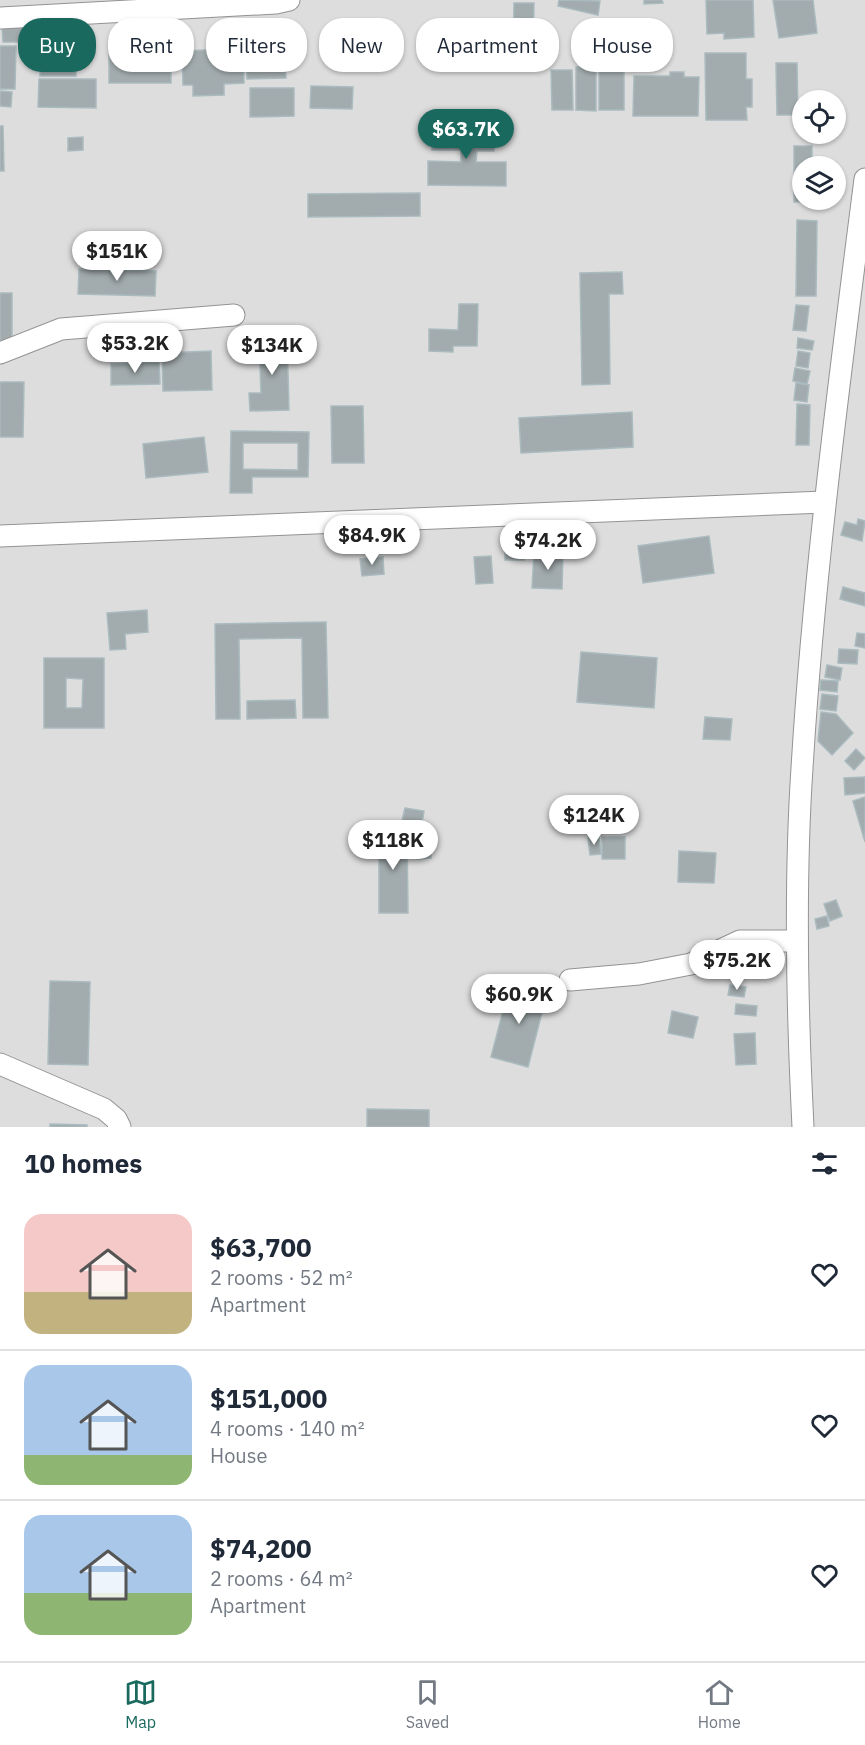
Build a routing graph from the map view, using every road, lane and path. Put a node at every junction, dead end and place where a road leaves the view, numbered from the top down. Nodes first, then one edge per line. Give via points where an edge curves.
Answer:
1 (290, 0) edge
2 (0, 18) edge
3 (865, 179) edge
4 (234, 315) dead end
5 (0, 353) edge
6 (824, 502) junction
7 (0, 536) edge
8 (796, 941) junction
9 (570, 981) dead end
10 (0, 1064) edge
11 (120, 1127) edge
12 (803, 1127) edge

1 - 2 street
3 - 6 street
4 - 5 street via 61,329
6 - 7 street
6 - 8 street via 801,770
8 - 9 street via 740,941 691,964
8 - 12 street
10 - 11 street via 104,1109 117,1119

